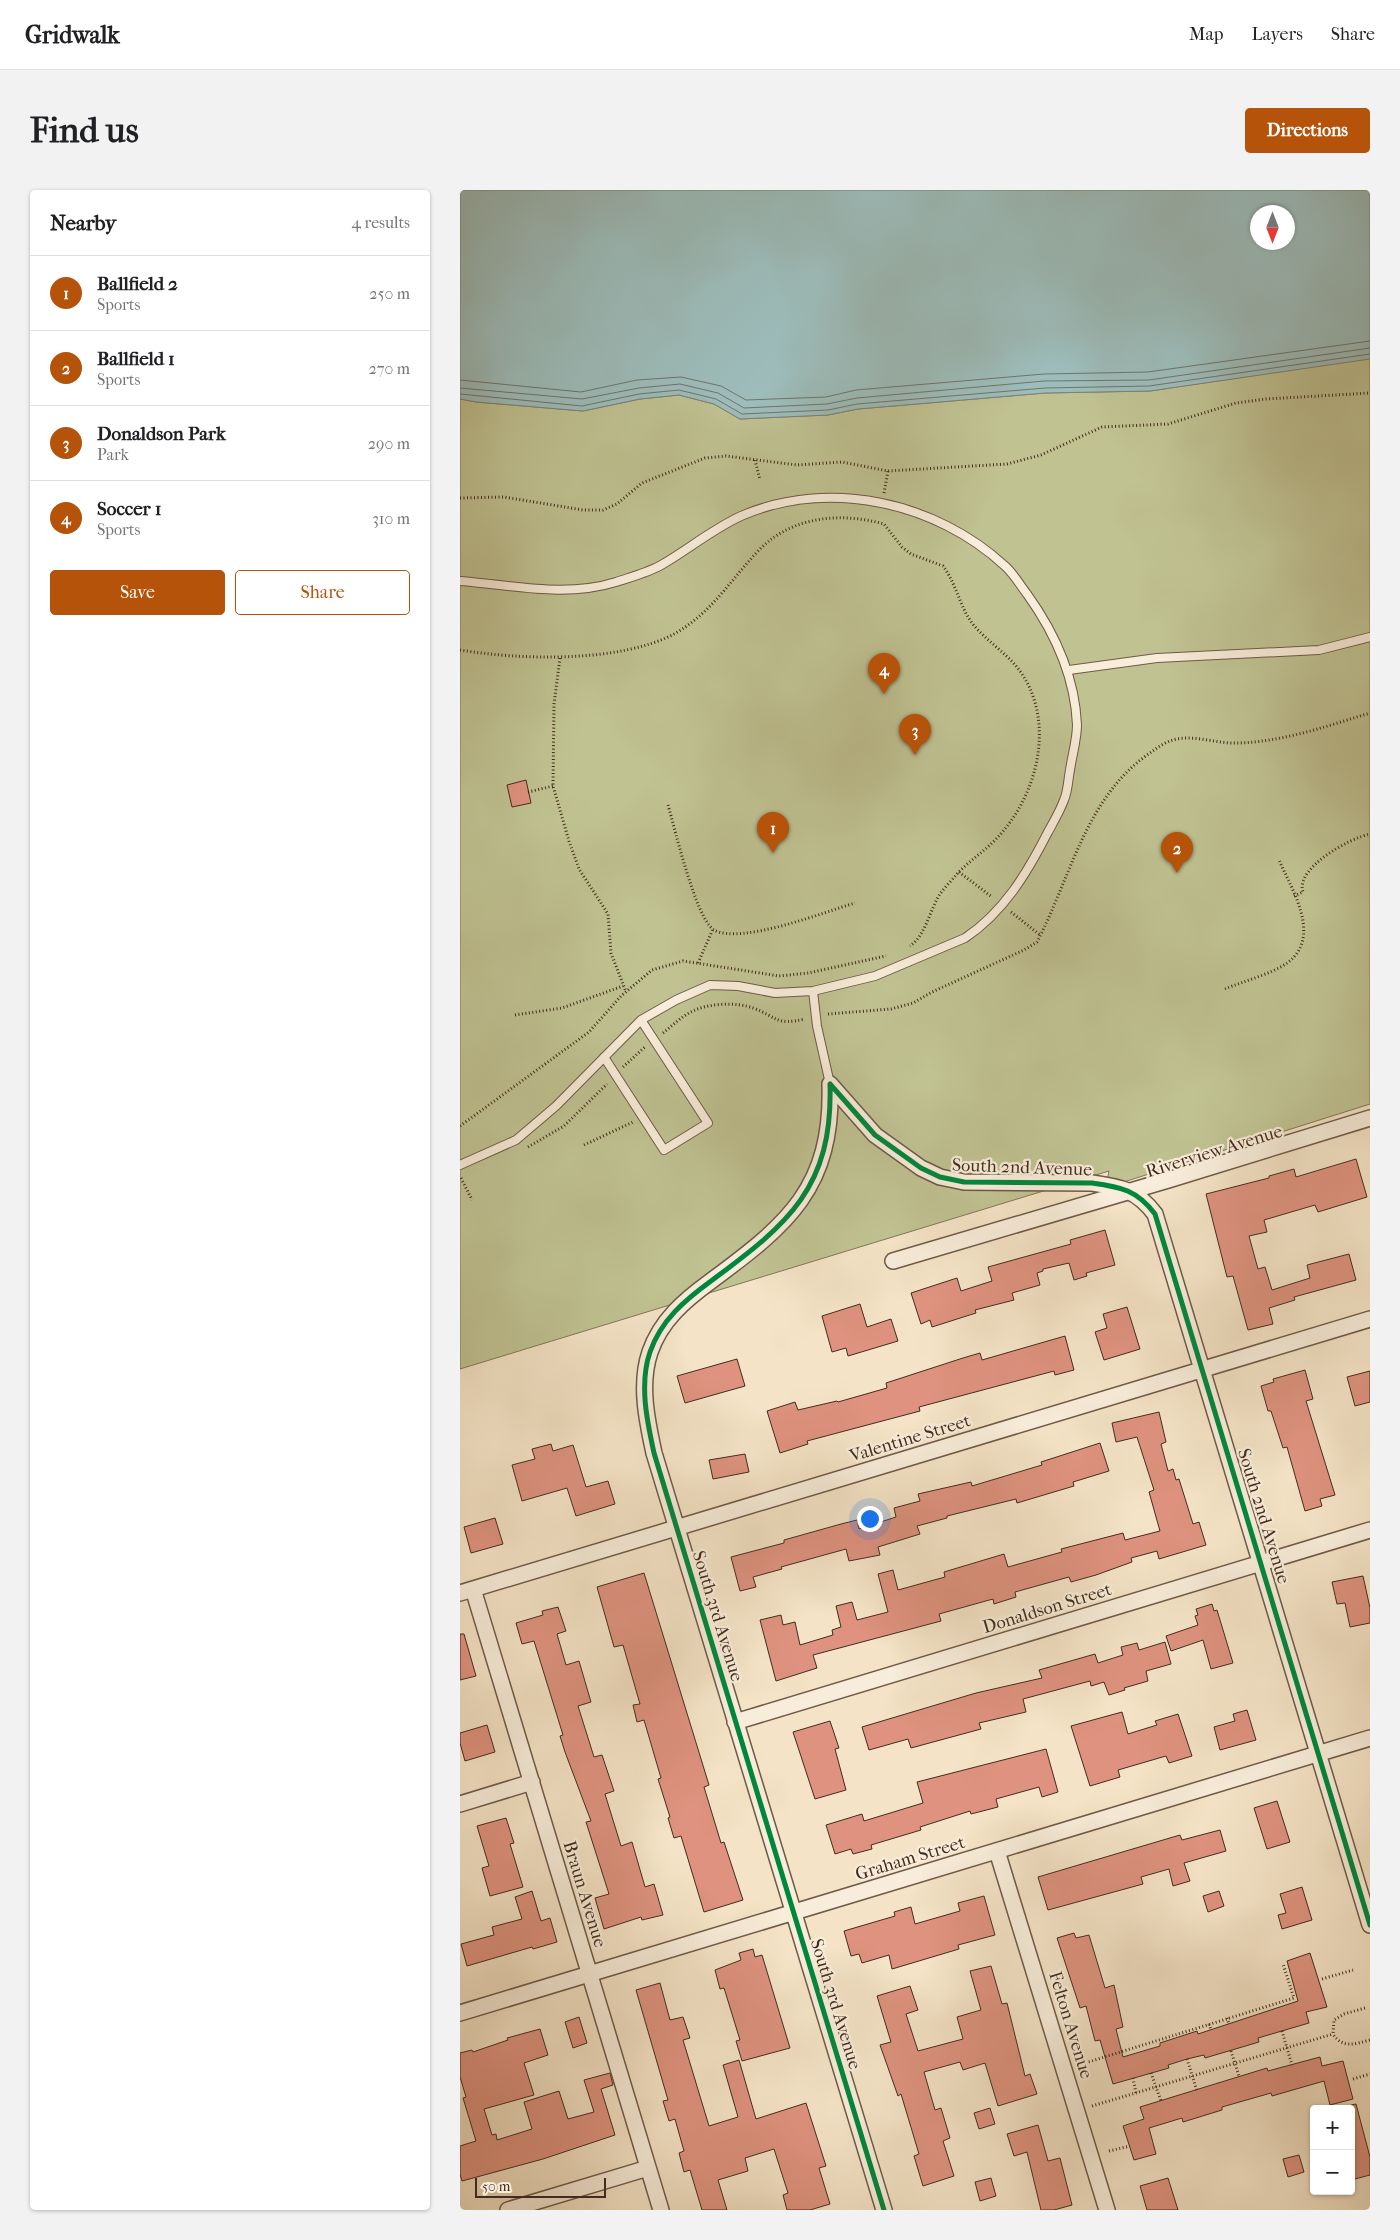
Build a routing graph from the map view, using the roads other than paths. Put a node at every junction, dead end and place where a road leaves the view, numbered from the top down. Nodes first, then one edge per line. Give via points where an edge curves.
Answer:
1 (460, 581) edge
2 (1370, 637) edge
3 (1069, 670) junction
4 (814, 991) junction
5 (641, 1020) junction
6 (604, 1057) junction
7 (830, 1084) junction
8 (1370, 1118) edge
9 (460, 1165) edge
10 (1130, 1191) junction
11 (894, 1261) dead end
12 (1370, 1319) edge
13 (1200, 1370) junction
14 (676, 1528) junction
15 (1370, 1530) edge
16 (1259, 1564) junction
17 (467, 1591) edge
18 (735, 1722) junction
19 (1370, 1738) edge
20 (1317, 1754) junction
21 (532, 1782) junction
22 (460, 1804) edge
23 (996, 1851) junction
24 (793, 1912) junction
25 (1370, 1925) edge
26 (590, 1974) junction
27 (460, 2012) edge
28 (648, 2168) junction
29 (508, 2210) edge
30 (661, 2210) edge
31 (884, 2210) edge
32 (1107, 2210) edge

1 - 3 lane via 555,591 614,583 661,565 708,532 769,505 817,497 874,502 907,509 944,523 982,546 1008,568 1041,614
2 - 3 lane via 1319,650 1157,658
3 - 4 lane via 1077,727 1065,799 1034,860 1003,906 965,938 875,976
4 - 5 lane via 775,993 738,986 710,986
4 - 7 lane
5 - 6 lane
5 - 6 lane via 708,1123 664,1150
6 - 9 lane via 556,1106 516,1140
7 - 10 street, South 2nd Avenue via 875,1135 921,1168 940,1177 964,1182 1092,1183
7 - 14 street, South 3rd Avenue via 831,1116 826,1140 803,1198 774,1232 677,1310 664,1324 649,1354 645,1390 647,1417
8 - 10 street, Riverview Avenue
10 - 11 street, Riverview Avenue
10 - 13 street, South 2nd Avenue via 1145,1201 1155,1214
12 - 13 street, Valentine Street
13 - 14 street, Valentine Street
13 - 16 street, South 2nd Avenue
14 - 17 street, Valentine Street
14 - 18 street, South 3rd Avenue
15 - 16 street, Donaldson Street
16 - 18 street, Donaldson Street
16 - 20 street, South 2nd Avenue
17 - 21 street, Braun Avenue
18 - 24 street, South 3rd Avenue
19 - 20 street, Graham Street
20 - 23 street, Graham Street
20 - 25 street, South 2nd Avenue
21 - 22 street
21 - 26 street, Braun Avenue
23 - 24 street, Graham Street
23 - 32 street, Felton Avenue
24 - 26 street, Graham Street
24 - 31 street, South 3rd Avenue
26 - 27 street, Graham Street
26 - 28 street, Braun Avenue
28 - 29 street
28 - 30 street, Braun Avenue

